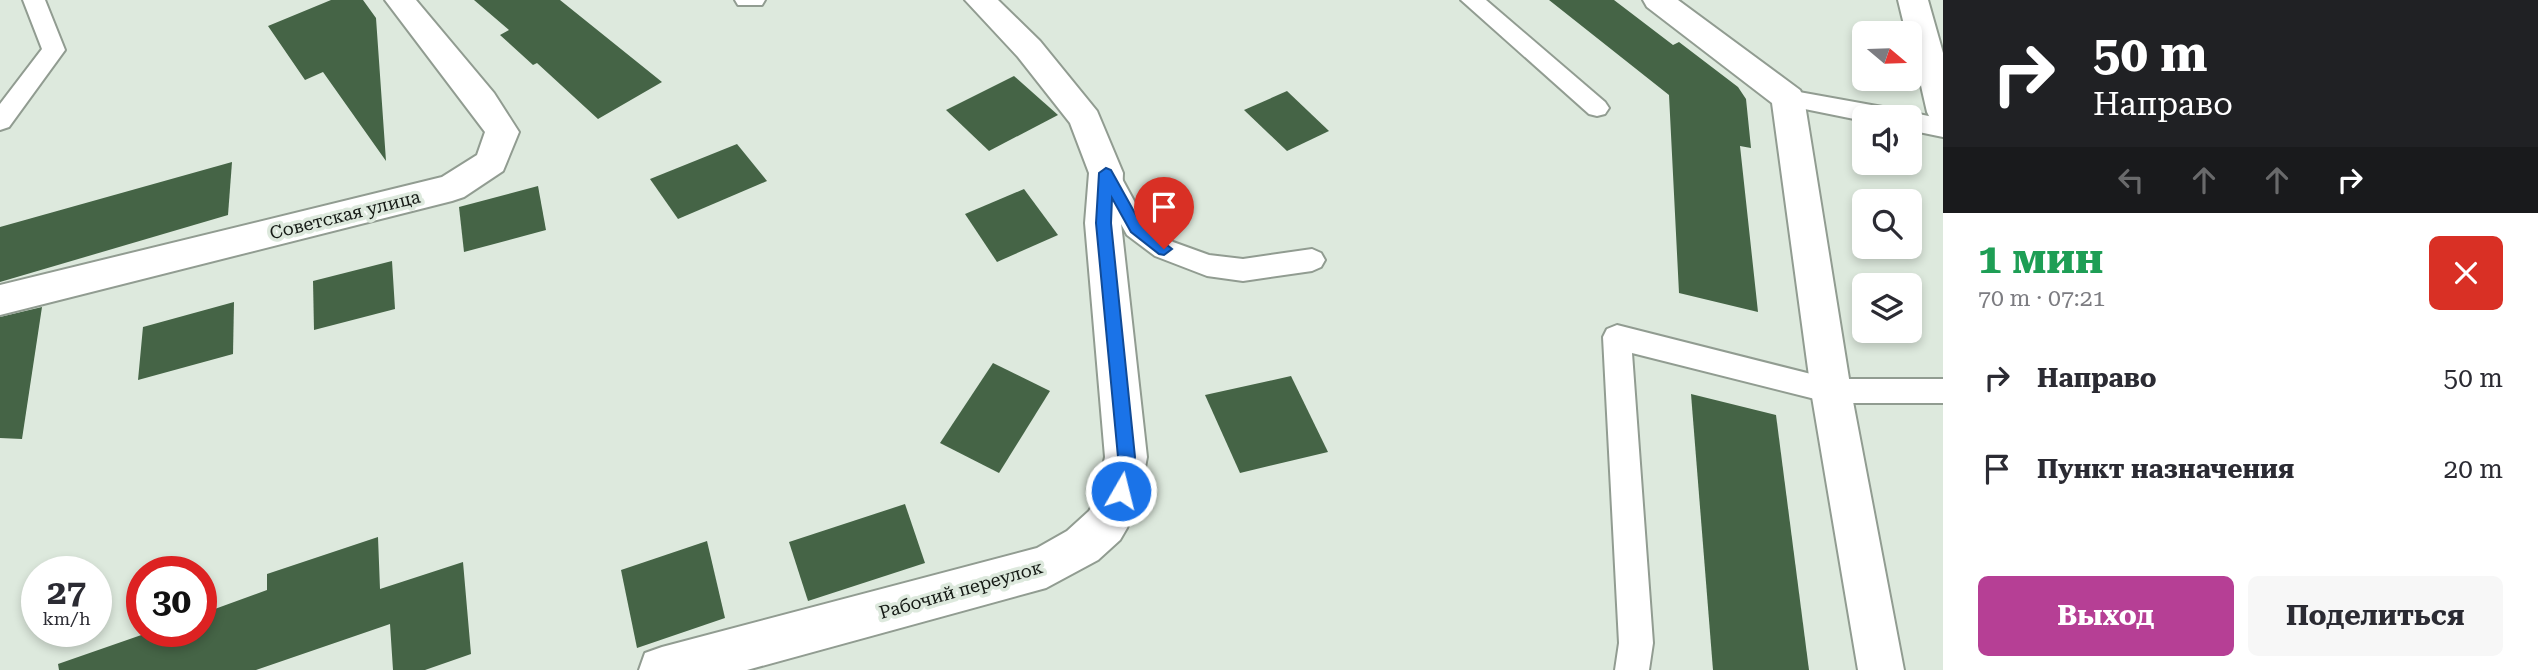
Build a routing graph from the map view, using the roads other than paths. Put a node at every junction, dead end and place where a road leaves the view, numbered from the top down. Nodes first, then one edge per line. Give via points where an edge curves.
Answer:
1 (34, 0) edge
2 (400, 0) edge
3 (746, 0) edge
4 (754, 0) edge
5 (980, 0) edge
6 (1472, 0) edge
7 (1658, 0) edge
8 (1913, 0) edge
9 (1788, 98) junction
10 (1597, 108) dead end
11 (1852, 110) edge
12 (1943, 112) edge
13 (0, 121) edge
14 (1922, 124) edge
15 (1943, 128) edge
16 (1106, 173) junction
17 (1312, 260) dead end
18 (0, 300) edge
19 (1831, 391) junction
20 (1943, 391) edge
21 (662, 670) edge
22 (1632, 670) edge
23 (1881, 670) edge

1 - 13 lane via 54,50
2 - 18 street, Советская улица via 502,132 491,162 452,188
3 - 4 lane
5 - 16 street via 1029,49 1085,119
6 - 10 lane
7 - 9 street
8 - 12 street
9 - 11 lane
9 - 19 street
14 - 15 lane
16 - 17 lane via 1136,228 1164,249 1207,265 1243,270
16 - 21 street, Рабочий переулок via 1104,223 1126,457 1121,491 1109,524 1083,546 1046,567
19 - 20 lane
19 - 22 lane via 1617,337 1636,643
19 - 23 street

